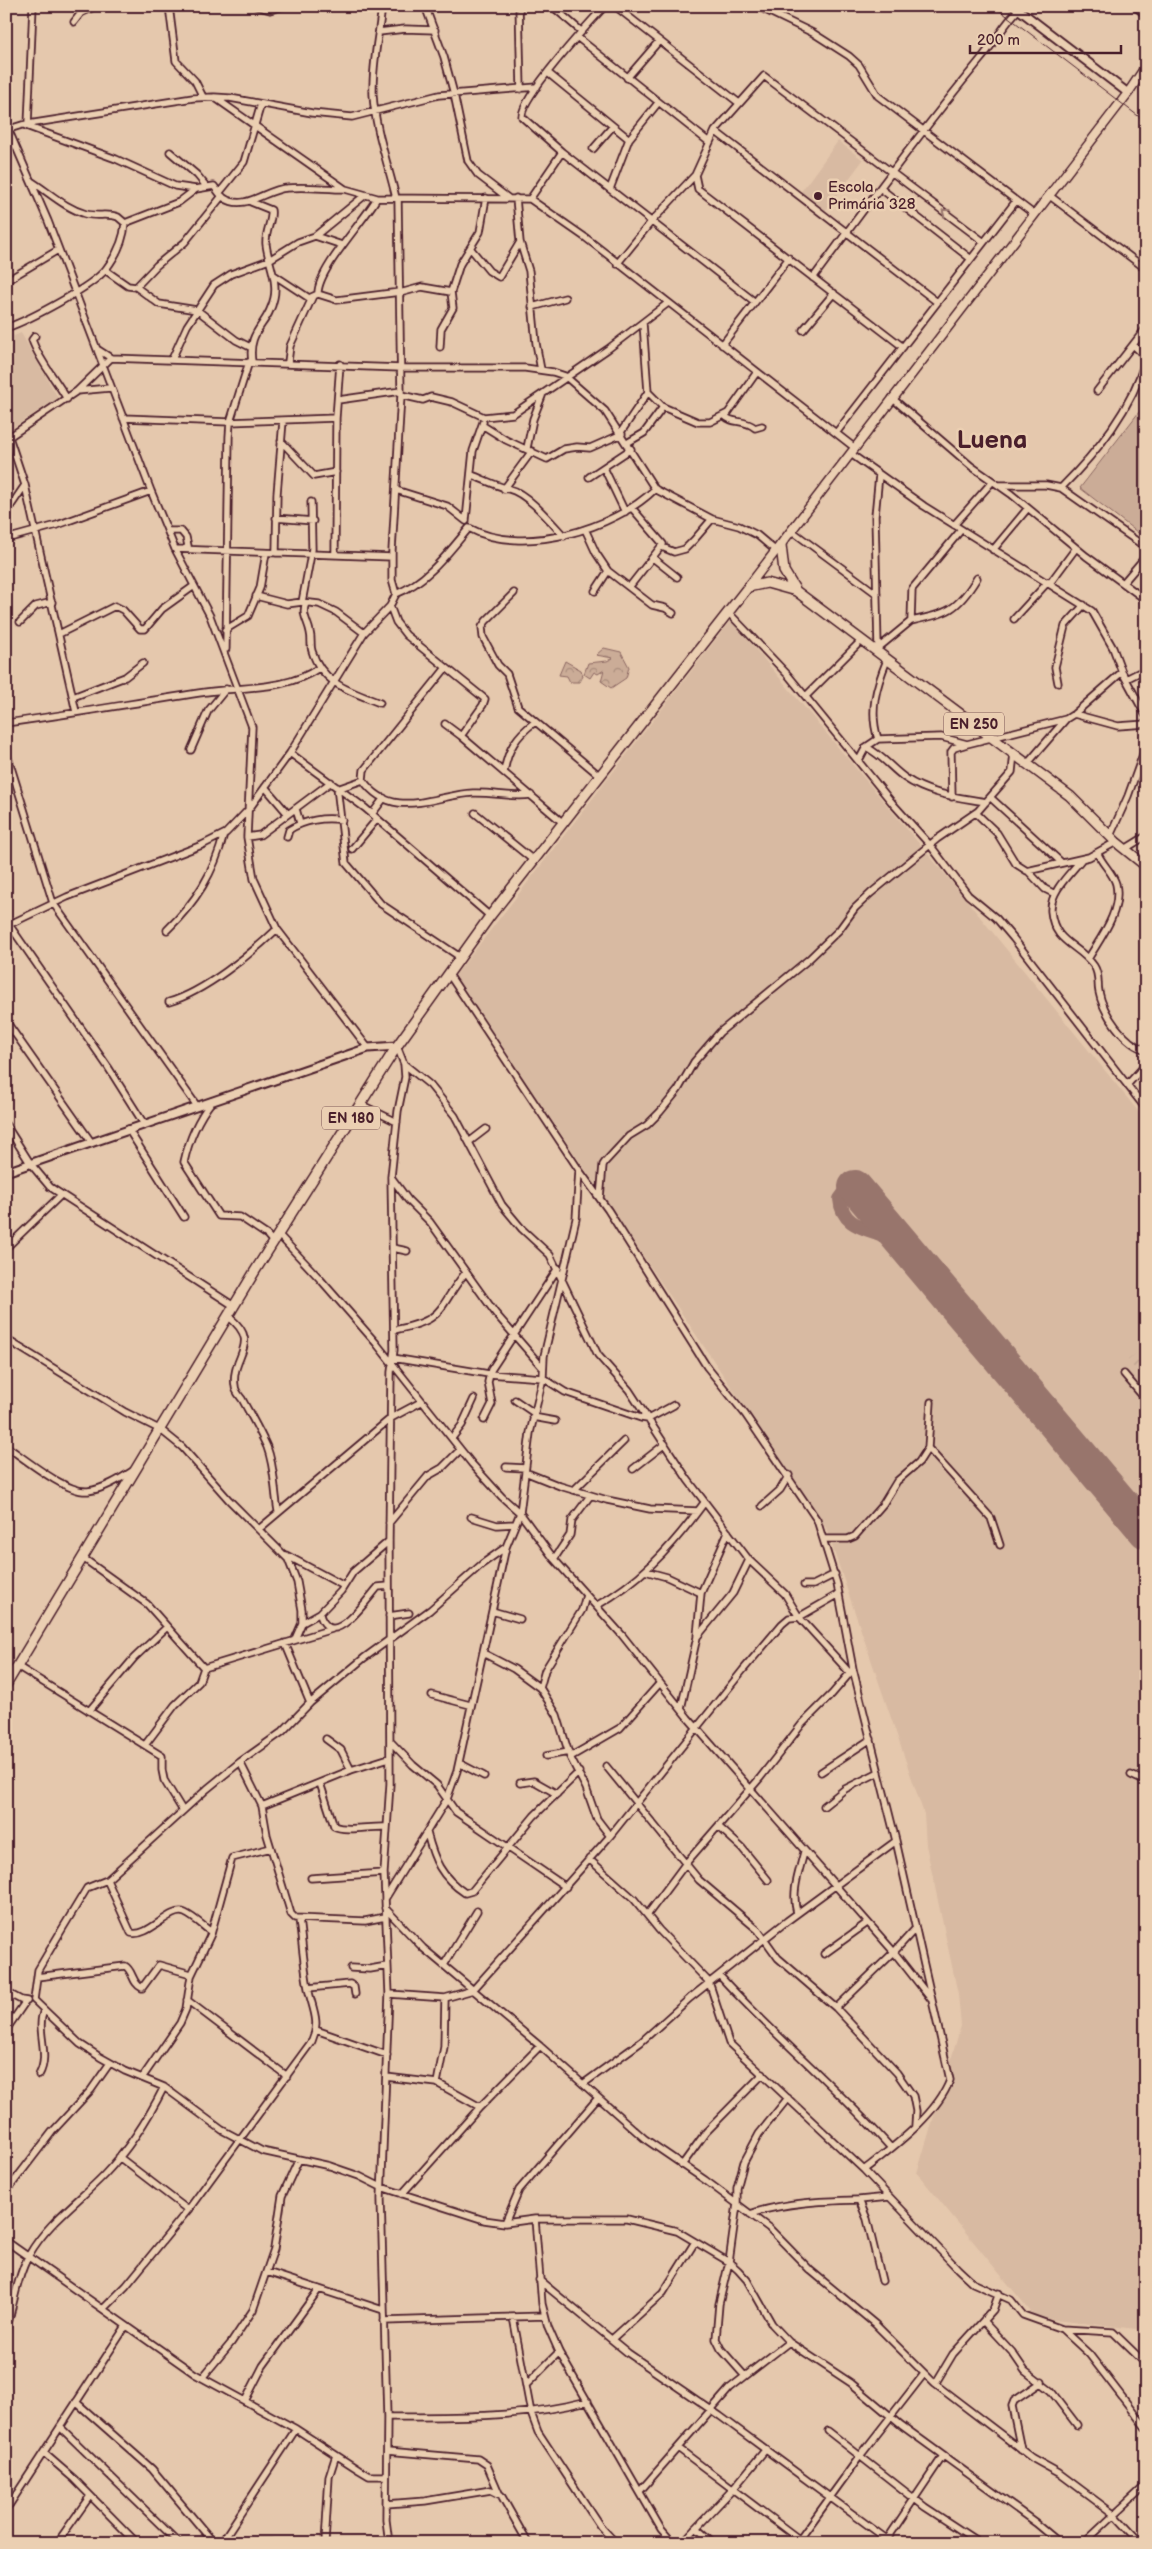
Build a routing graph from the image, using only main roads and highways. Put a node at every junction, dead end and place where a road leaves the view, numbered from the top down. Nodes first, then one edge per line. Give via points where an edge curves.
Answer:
1 (1146, 66) edge
2 (1146, 74) edge
3 (1130, 91) junction
4 (778, 548) junction
5 (748, 587) junction
6 (796, 591) junction
7 (1146, 866) edge
8 (6, 1685) edge

1 - 3 main road
2 - 3 main road
3 - 4 main road
4 - 5 main road, EN 180
4 - 6 main road, EN 250 via 784,571
5 - 6 main road, EN 250 via 766,583
5 - 8 main road, EN 180 via 490,916 397,1046 234,1306
6 - 7 main road, EN 250 via 1028,763 1070,796

